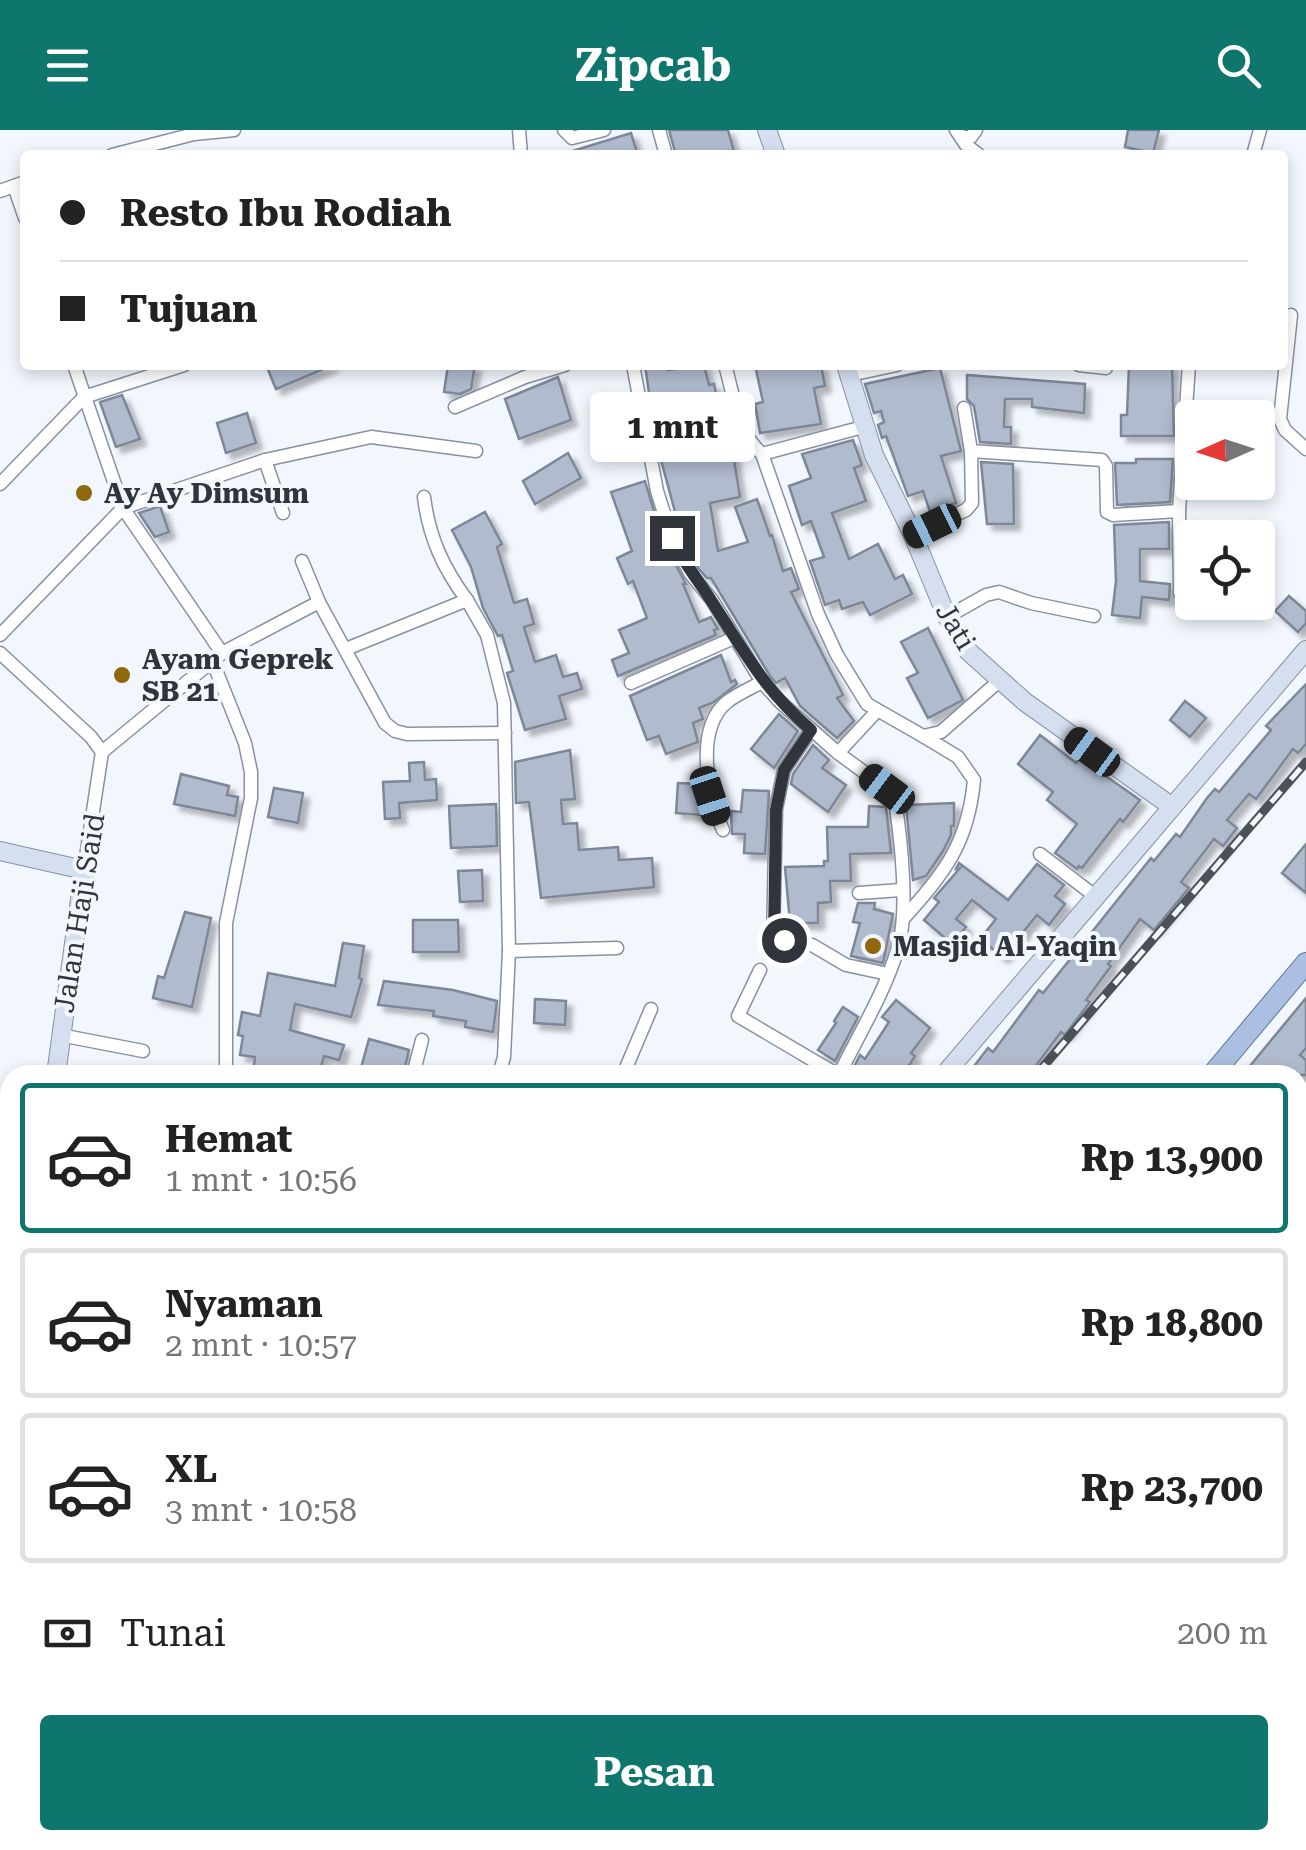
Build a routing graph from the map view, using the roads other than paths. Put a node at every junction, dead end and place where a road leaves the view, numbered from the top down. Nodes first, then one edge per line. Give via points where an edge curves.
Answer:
1 (234, 130) edge
2 (564, 130) edge
3 (604, 130) edge
4 (194, 132) edge
5 (130, 150) edge
6 (20, 184) edge
7 (0, 191) edge
8 (76, 370) edge
9 (168, 370) edge
10 (549, 370) edge
11 (634, 370) edge
12 (726, 370) edge
13 (848, 370) edge
14 (1189, 370) edge
15 (1283, 370) edge
16 (84, 397) junction
17 (455, 407) dead end
18 (964, 408) dead end
19 (864, 427) junction
20 (1306, 449) edge
21 (476, 452) dead end
22 (971, 452) junction
23 (762, 454) junction
24 (265, 460) junction
25 (0, 484) edge
26 (424, 497) dead end
27 (123, 508) junction
28 (1180, 511) junction
29 (283, 513) dead end
30 (1180, 520) edge
31 (913, 535) junction
32 (302, 561) dead end
33 (467, 600) junction
34 (319, 602) junction
35 (1094, 616) dead end
36 (946, 618) junction
37 (0, 635) edge
38 (734, 638) junction
39 (346, 649) junction
40 (1306, 650) edge
41 (0, 653) edge
42 (217, 656) junction
43 (999, 680) junction
44 (762, 682) junction
45 (632, 683) dead end
46 (877, 710) junction
47 (811, 730) junction
48 (505, 733) junction
49 (923, 736) junction
50 (102, 752) junction
51 (838, 753) junction
52 (1171, 806) junction
53 (723, 830) dead end
54 (0, 851) edge
55 (1040, 854) dead end
56 (84, 870) junction
57 (901, 890) junction
58 (859, 893) dead end
59 (1096, 896) junction
60 (903, 919) junction
61 (617, 948) dead end
62 (509, 951) junction
63 (1306, 964) edge
64 (760, 970) dead end
65 (888, 974) junction
66 (651, 1009) dead end
67 (60, 1035) junction
68 (422, 1040) dead end
69 (143, 1051) dead end
70 (57, 1065) edge
71 (226, 1065) edge
72 (416, 1065) edge
73 (502, 1065) edge
74 (626, 1065) edge
75 (821, 1065) edge
76 (843, 1065) edge
77 (952, 1065) edge
78 (1220, 1065) edge

1 - 4 street
2 - 3 street via 572,138
4 - 5 street
6 - 7 street
8 - 16 street
9 - 16 street
10 - 17 street
11 - 38 street via 672,538
12 - 23 street via 743,430
13 - 19 street, Jati
14 - 28 street
15 - 20 street via 1280,418
16 - 25 street
16 - 27 street
18 - 22 street
19 - 23 street
19 - 31 street, Jati
21 - 24 street via 371,437
22 - 28 street via 1102,460 1108,512
22 - 31 street via 972,503
23 - 46 street via 818,614 856,688
24 - 27 street
24 - 29 street
26 - 33 street via 438,553
27 - 37 street
27 - 42 street
28 - 30 street
31 - 36 street, Jati
32 - 34 street
33 - 39 street
33 - 48 street via 497,667
34 - 39 street
34 - 42 street
35 - 36 street via 999,592
36 - 43 street, Jati
38 - 44 street
38 - 45 street
39 - 48 street via 395,732
40 - 52 street
41 - 50 street
42 - 50 street
42 - 71 street via 251,772 226,923
43 - 49 street via 941,732
43 - 52 street, Jati
44 - 47 street
44 - 53 street via 712,719 708,778
46 - 49 street
46 - 51 street
47 - 51 street
47 - 65 street via 784,770 776,810 774,936
48 - 62 street
49 - 60 street via 958,757 974,780 972,809 957,853
50 - 56 street, Jalan Haji Said
51 - 57 street via 894,800
52 - 59 street
54 - 56 street
55 - 59 street
56 - 67 street, Jalan Haji Said
57 - 58 street
57 - 60 street
59 - 77 street
60 - 65 street
61 - 62 street
62 - 73 street
63 - 78 main road
64 - 75 street via 738,1016
65 - 76 street
66 - 74 street
67 - 69 street
67 - 70 street, Jalan Haji Said
68 - 72 street

